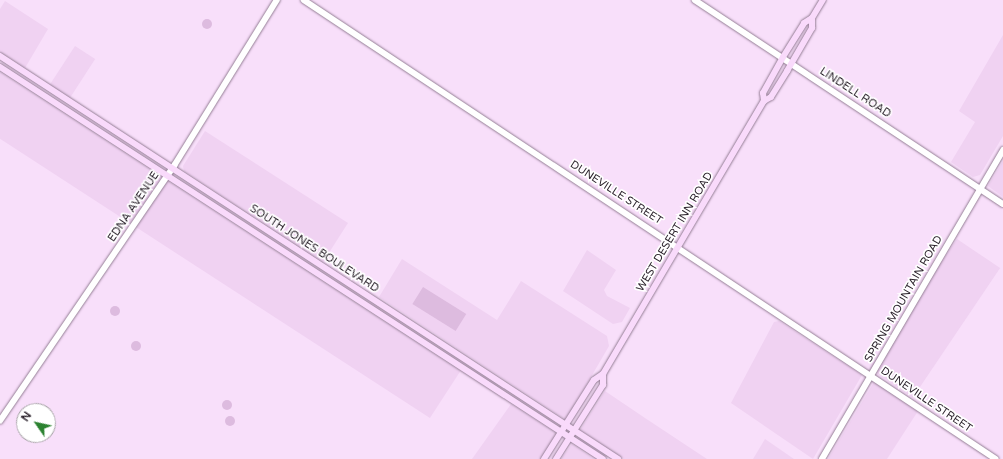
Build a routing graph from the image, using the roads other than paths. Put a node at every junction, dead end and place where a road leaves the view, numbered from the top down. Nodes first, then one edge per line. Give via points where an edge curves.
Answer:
1 (277, 0) edge
2 (304, 0) edge
3 (695, 0) edge
4 (823, 0) edge
5 (812, 18) junction
6 (0, 56) edge
7 (784, 58) junction
8 (792, 63) junction
9 (0, 67) edge
10 (764, 101) junction
11 (1003, 150) edge
12 (172, 169) junction
13 (168, 176) junction
14 (980, 189) junction
15 (1003, 204) edge
16 (678, 246) junction
17 (603, 374) junction
18 (871, 375) junction
19 (0, 421) edge
20 (567, 426) junction
21 (576, 431) junction
22 (562, 432) junction
23 (571, 438) junction
24 (544, 459) edge
25 (556, 459) edge
26 (603, 459) edge
27 (618, 459) edge
28 (822, 459) edge
29 (996, 459) edge

1 - 12 street, EDNA AVENUE
2 - 16 street, DUNEVILLE STREET
3 - 7 street, LINDELL ROAD
4 - 5 main road, WEST DESERT INN ROAD
5 - 7 main road, WEST DESERT INN ROAD via 804,23
5 - 8 main road, WEST DESERT INN ROAD via 812,28
6 - 12 main road, SOUTH JONES BOULEVARD
7 - 8 street, LINDELL ROAD
7 - 10 main road, WEST DESERT INN ROAD via 763,93
8 - 10 main road, WEST DESERT INN ROAD via 771,97
8 - 14 street, LINDELL ROAD
9 - 13 main road, SOUTH JONES BOULEVARD
10 - 16 main road, WEST DESERT INN ROAD
11 - 14 street, SPRING MOUNTAIN ROAD
12 - 13 street, EDNA AVENUE
12 - 20 main road, SOUTH JONES BOULEVARD
13 - 19 street, EDNA AVENUE
13 - 22 main road, SOUTH JONES BOULEVARD
14 - 15 street, LINDELL ROAD
14 - 18 street, SPRING MOUNTAIN ROAD
16 - 17 main road, WEST DESERT INN ROAD
16 - 18 street, DUNEVILLE STREET
17 - 20 main road, WEST DESERT INN ROAD via 594,380
17 - 21 main road, WEST DESERT INN ROAD via 603,385
18 - 28 street, SPRING MOUNTAIN ROAD
18 - 29 street, DUNEVILLE STREET
20 - 21 main road, SOUTH JONES BOULEVARD
20 - 22 main road, WEST DESERT INN ROAD
21 - 23 main road, WEST DESERT INN ROAD
21 - 27 main road, SOUTH JONES BOULEVARD
22 - 23 main road, SOUTH JONES BOULEVARD
22 - 24 main road, WEST DESERT INN ROAD
23 - 25 main road, WEST DESERT INN ROAD
23 - 26 main road, SOUTH JONES BOULEVARD

